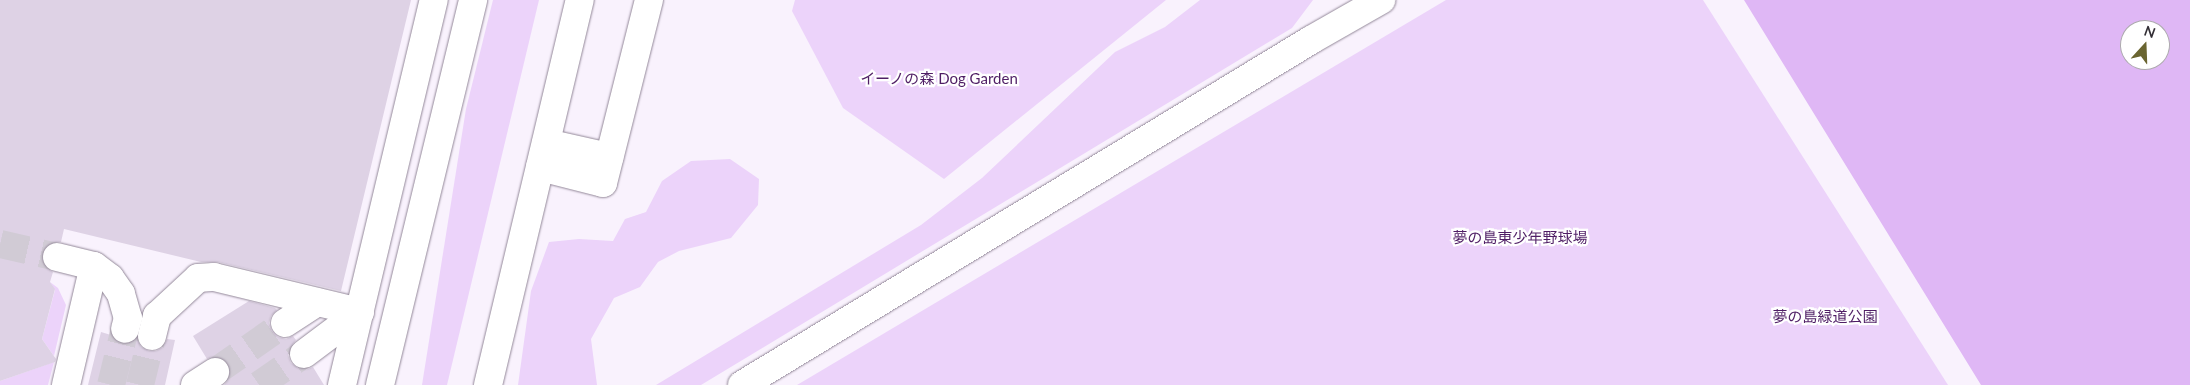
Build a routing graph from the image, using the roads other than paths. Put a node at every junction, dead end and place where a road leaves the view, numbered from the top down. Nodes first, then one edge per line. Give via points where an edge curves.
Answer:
1 (434, 0) edge
2 (473, 0) edge
3 (580, 0) edge
4 (649, 0) edge
5 (1339, 0) edge
6 (1381, 0) edge
7 (1311, 40) junction
8 (543, 155) junction
9 (57, 257) tunnel mouth
10 (94, 266) junction
11 (317, 302) junction
12 (360, 312) junction
13 (285, 324) tunnel mouth
14 (125, 329) tunnel mouth
15 (152, 336) tunnel mouth
16 (304, 354) tunnel mouth
17 (66, 385) edge
18 (342, 385) edge
19 (380, 385) edge
20 (488, 385) edge
21 (742, 385) edge

1 - 12 lane
2 - 19 lane
3 - 8 lane
4 - 8 lane via 609,157
5 - 7 lane
6 - 7 lane
7 - 21 lane
8 - 20 lane
9 - 10 lane
10 - 14 lane via 110,278 121,294 128,318
10 - 17 lane
11 - 12 lane
11 - 13 lane
11 - 15 lane via 214,277 198,278 157,316
12 - 16 lane
12 - 18 lane

